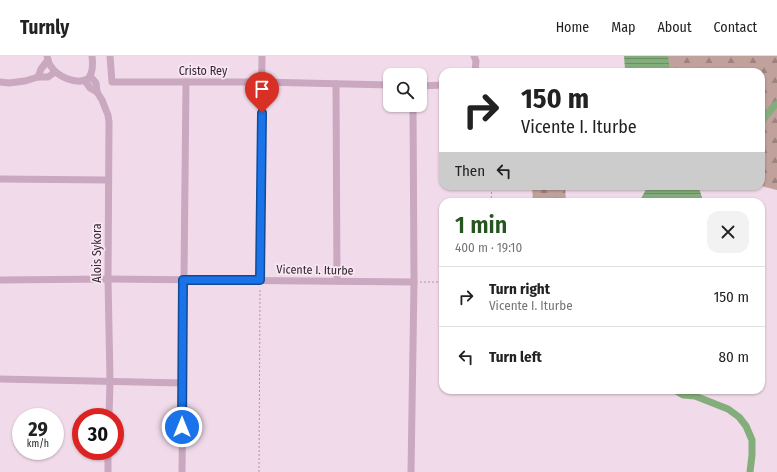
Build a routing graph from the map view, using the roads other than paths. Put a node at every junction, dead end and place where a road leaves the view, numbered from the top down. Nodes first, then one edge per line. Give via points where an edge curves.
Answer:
1 (92, 56) edge
2 (110, 56) edge
3 (262, 56) edge
4 (474, 56) edge
5 (47, 58) edge
6 (475, 68) edge
7 (55, 72) junction
8 (38, 77) junction
9 (88, 78) junction
10 (0, 82) edge
11 (186, 82) junction
12 (262, 82) junction
13 (336, 84) junction
14 (383, 85) edge
15 (439, 85) edge
16 (427, 86) edge
17 (413, 112) edge
18 (0, 179) edge
19 (108, 180) junction
20 (108, 279) junction
21 (0, 280) edge
22 (183, 280) junction
23 (260, 280) junction
24 (337, 281) junction
25 (414, 282) junction
26 (0, 379) edge
27 (110, 381) junction
28 (183, 383) junction
29 (109, 408) edge
30 (108, 460) edge
31 (108, 472) edge
32 (182, 472) edge
33 (411, 472) edge

1 - 9 street
2 - 11 street, Cristo Rey via 112,82
3 - 12 street
4 - 6 street
5 - 7 street
5 - 8 street
7 - 8 street
7 - 9 street via 68,79
8 - 10 street via 25,81
9 - 19 street, Alois Sykora via 96,84 108,115
11 - 12 street, Cristo Rey
11 - 22 street
12 - 13 street, Cristo Rey
12 - 23 street
13 - 14 street, Cristo Rey
13 - 24 street
15 - 16 street
17 - 25 street
18 - 19 street
19 - 20 street, Alois Sykora
20 - 21 street, Vicente I. Iturbe
20 - 22 street, Vicente I. Iturbe
20 - 27 street, Alois Sykora
22 - 23 street, Vicente I. Iturbe
22 - 28 street
23 - 24 street, Vicente I. Iturbe
24 - 25 street, Vicente I. Iturbe
25 - 33 street
26 - 27 street
27 - 28 street
27 - 29 street, Alois Sykora
28 - 32 street
30 - 31 street

